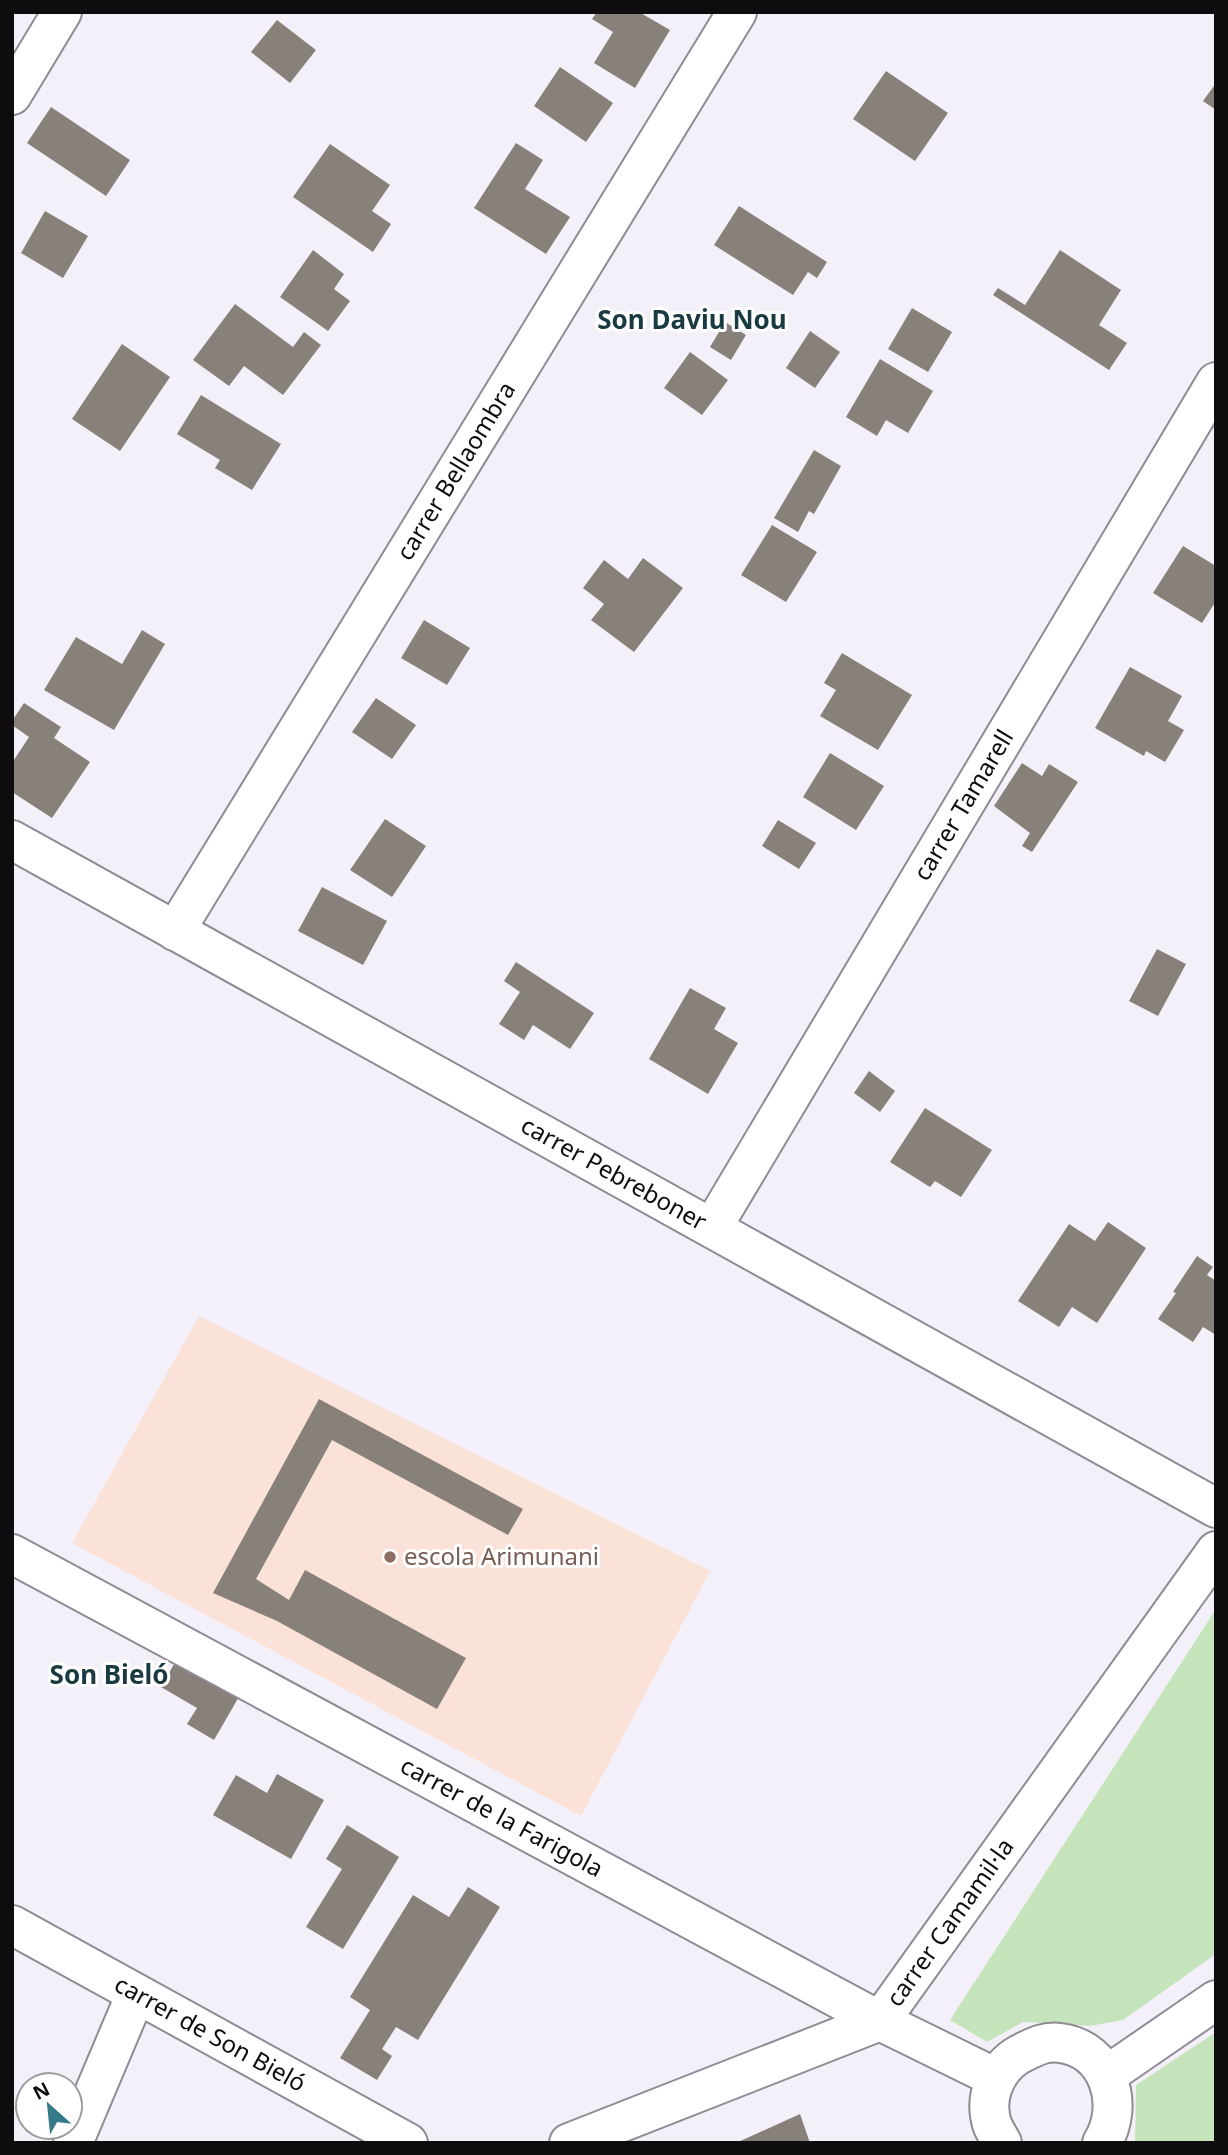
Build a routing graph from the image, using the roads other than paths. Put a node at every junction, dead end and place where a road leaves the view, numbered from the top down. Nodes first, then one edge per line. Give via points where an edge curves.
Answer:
1 (62, 12) edge
2 (737, 12) edge
3 (12, 95) edge
4 (1216, 382) edge
5 (12, 840) edge
6 (175, 931) junction
7 (712, 1228) junction
8 (1216, 1508) edge
9 (1216, 1551) edge
10 (12, 1554) edge
11 (12, 1925) edge
12 (136, 1994) junction
13 (1216, 2000) edge
14 (880, 2021) junction
15 (1107, 2075) junction
16 (996, 2077) junction
17 (73, 2143) edge
18 (408, 2143) edge
19 (569, 2143) edge
20 (1002, 2143) edge
21 (1102, 2143) edge

1 - 3 street
2 - 6 street, carrer Bellaombra
4 - 7 street, carrer Tamarell
5 - 6 street, carrer Pebreboner
6 - 7 street, carrer Pebreboner
7 - 8 street, carrer Pebreboner
9 - 14 street, carrer Camamil·la
10 - 14 street, carrer de la Farigola
11 - 12 street, carrer de Son Bieló
12 - 17 street
12 - 18 street, carrer de Son Bieló
13 - 15 street
14 - 16 street, carrer de la Farigola
14 - 19 street, carrer Camamil·la
15 - 16 street via 1085,2052 1061,2043 1040,2044 1013,2057
15 - 21 street via 1114,2095 1114,2117
16 - 20 street via 989,2104

